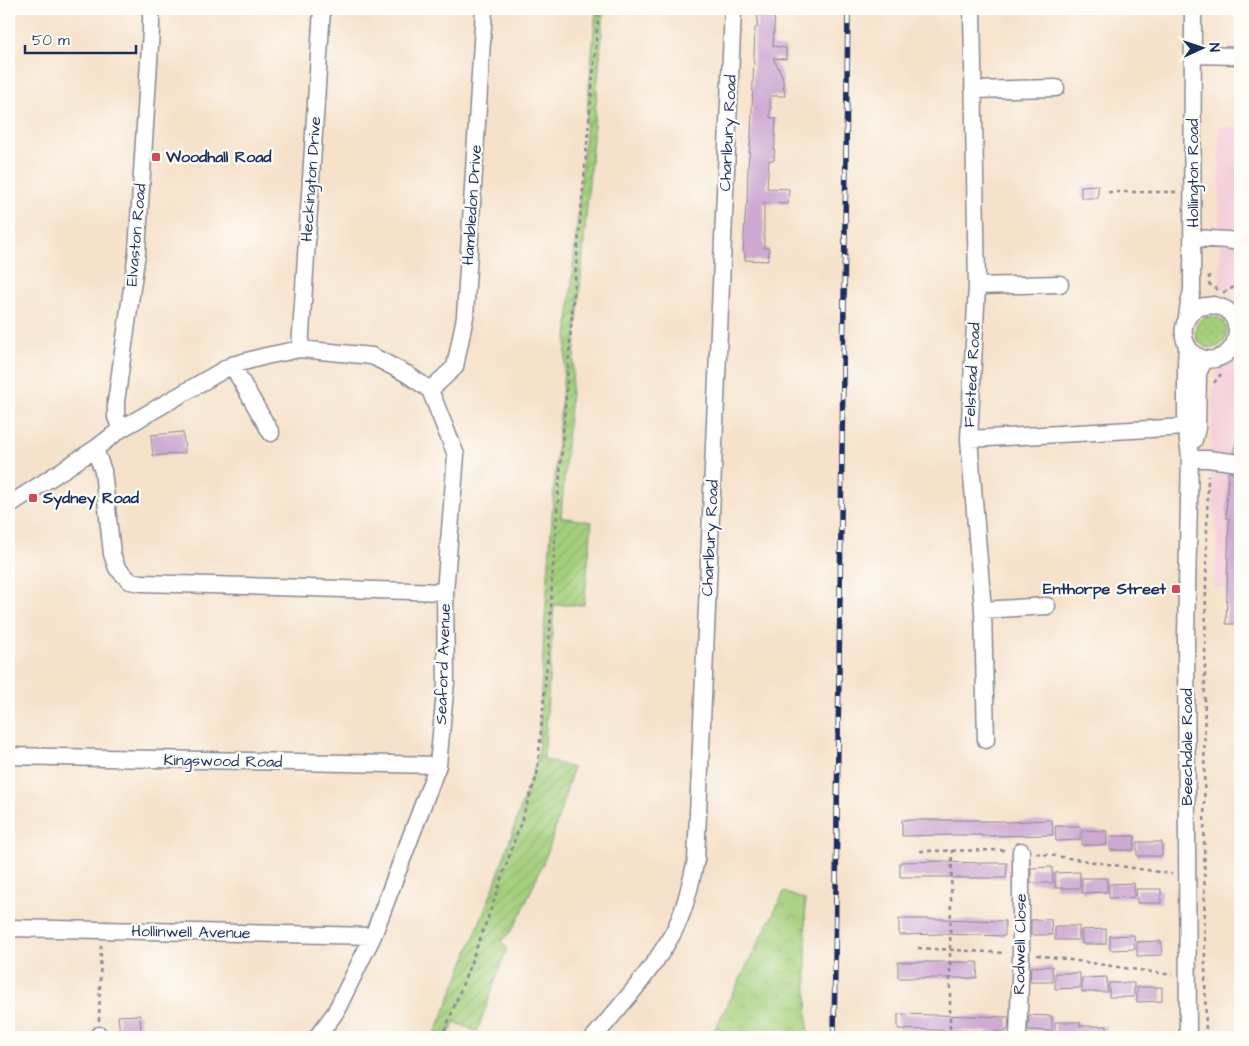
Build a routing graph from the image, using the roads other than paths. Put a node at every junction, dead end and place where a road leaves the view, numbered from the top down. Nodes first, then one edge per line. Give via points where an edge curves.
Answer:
1 (151, 9) edge
2 (322, 9) edge
3 (484, 9) edge
4 (733, 9) edge
5 (972, 9) edge
6 (1194, 9) edge
7 (1193, 55) junction
8 (1240, 56) edge
9 (1056, 88) dead end
10 (973, 90) junction
11 (1193, 238) junction
12 (1240, 242) edge
13 (1060, 284) dead end
14 (977, 286) junction
15 (1194, 312) junction
16 (1236, 313) edge
17 (1238, 344) edge
18 (1187, 347) junction
19 (300, 349) junction
20 (1205, 359) junction
21 (232, 365) junction
22 (430, 390) junction
23 (1186, 427) junction
24 (122, 429) junction
25 (270, 433) dead end
26 (969, 439) junction
27 (95, 449) junction
28 (1190, 457) junction
29 (1240, 463) edge
30 (9, 505) edge
31 (445, 592) junction
32 (1047, 606) dead end
33 (984, 610) junction
34 (986, 740) dead end
35 (9, 756) edge
36 (438, 765) junction
37 (1021, 850) road end
38 (9, 928) edge
39 (373, 936) junction
40 (317, 1037) edge
41 (594, 1037) edge
42 (1018, 1037) edge
43 (1188, 1037) edge

1 - 24 street, Elvaston Road via 137,252 116,402 116,417
2 - 19 street, Heckington Drive
3 - 22 street, Hambledon Drive via 465,317 455,367
4 - 41 street, Charlbury Road via 696,860 688,896 674,932 650,969
5 - 10 street, Felstead Road
6 - 7 street, Hollington Road
7 - 8 street
7 - 11 street, Hollington Road
9 - 10 street
10 - 14 street, Felstead Road
11 - 12 street
11 - 15 street, Hollington Road via 1189,303
13 - 14 street
14 - 26 street, Felstead Road
15 - 16 street via 1213,306
15 - 18 street via 1184,326
16 - 17 street
17 - 20 street via 1220,358
18 - 20 street
18 - 23 street
19 - 21 street
19 - 22 street via 372,356
20 - 28 street, Beechdale Road via 1198,373 1196,428
21 - 24 street
21 - 25 street
22 - 31 street, Seaford Avenue via 456,455
23 - 26 street
23 - 28 street, Beechdale Road
24 - 27 street
26 - 33 street, Felstead Road
27 - 30 street
27 - 31 street via 103,471 112,554 117,568 130,581
28 - 29 street
28 - 43 street, Beechdale Road via 1186,635
31 - 36 street, Seaford Avenue via 446,682
32 - 33 street
33 - 34 street, Felstead Road
35 - 36 street, Kingswood Road
36 - 39 street, Seaford Avenue
37 - 42 street, Rodwell Close
38 - 39 street, Hollinwell Avenue
39 - 40 street, Seaford Avenue via 335,1013

